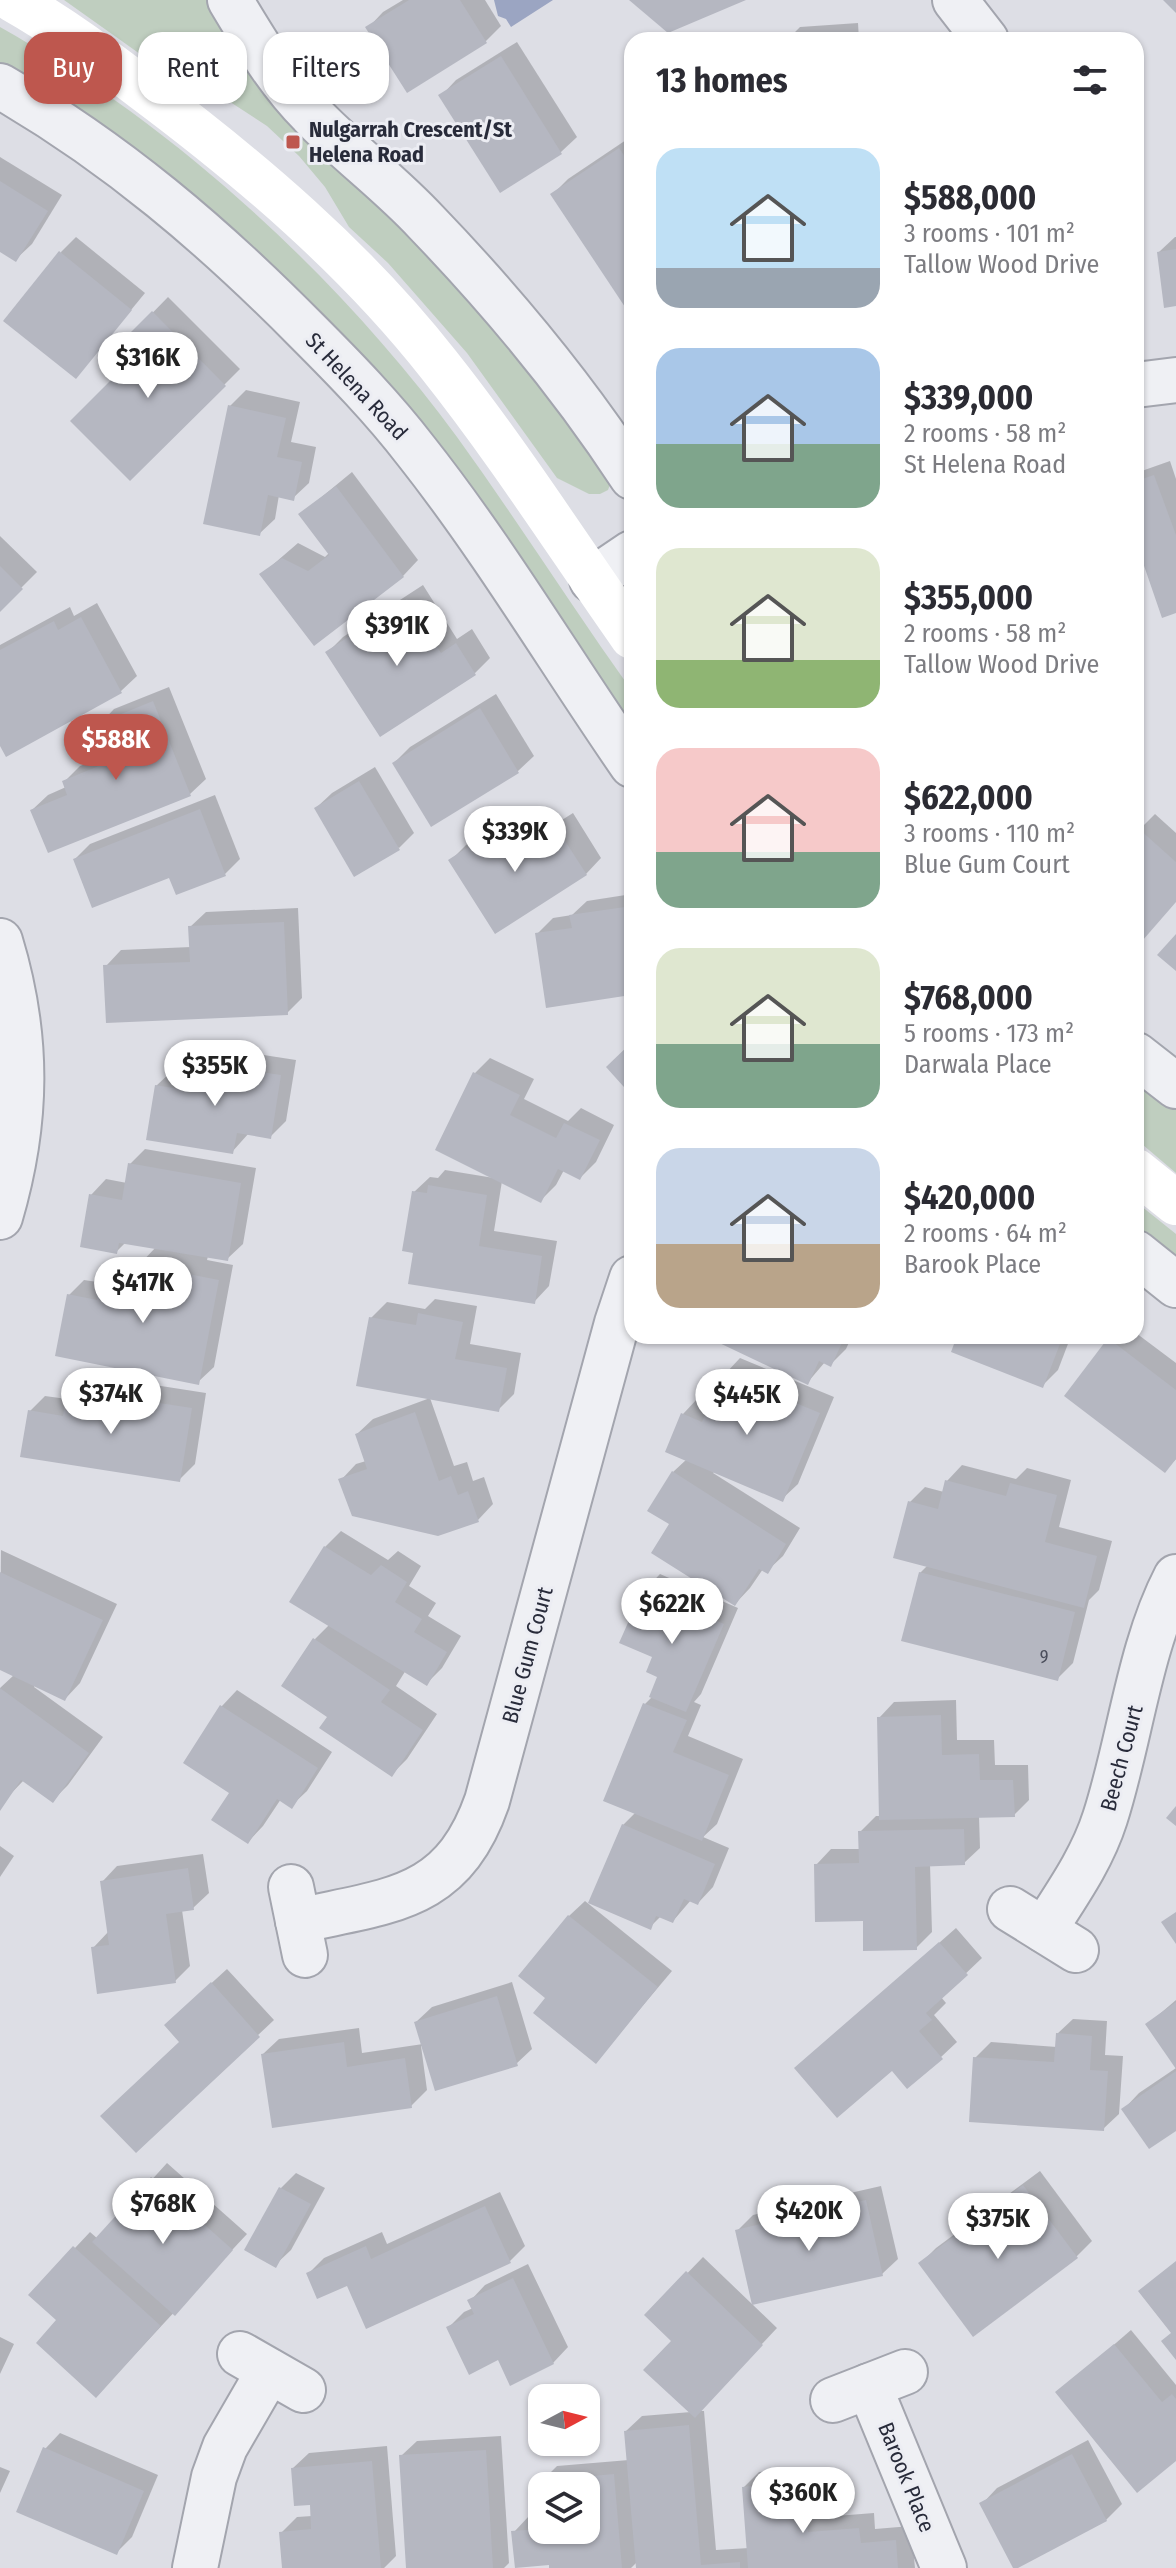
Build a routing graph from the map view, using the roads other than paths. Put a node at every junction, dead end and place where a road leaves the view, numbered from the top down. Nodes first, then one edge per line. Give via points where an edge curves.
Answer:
1 (13, 0) edge
2 (230, 0) edge
3 (955, 0) edge
4 (980, 32) edge
5 (0, 86) edge
6 (1176, 380) edge
7 (1144, 384) edge
8 (624, 466) edge
9 (624, 558) edge
10 (592, 580) junction
11 (624, 626) edge
12 (624, 753) edge
13 (0, 941) edge
14 (1144, 1061) edge
15 (1176, 1086) edge
16 (1144, 1177) edge
17 (1176, 1203) edge
18 (0, 1217) edge
19 (1144, 1259) edge
20 (1176, 1285) edge
21 (624, 1302) edge
22 (1176, 1577) edge
23 (298, 1921) dead end
24 (1043, 1930) dead end
25 (271, 2372) dead end
26 (869, 2386) dead end
27 (195, 2568) edge
28 (944, 2568) edge

1 - 10 main road via 197,129 364,281 438,364
2 - 8 street via 294,96 473,271 549,362
3 - 4 street
5 - 12 street, St Helena Road via 56,118 175,206 357,381 466,517
6 - 7 street
9 - 10 street
10 - 11 main road
13 - 18 street via 12,979 23,1068 14,1165
14 - 15 street
16 - 17 main road
19 - 20 street
21 - 23 street, Blue Gum Court via 476,1831 461,1856 422,1888
22 - 24 street, Beech Court via 1153,1634 1105,1819 1093,1850
25 - 27 street via 225,2447
26 - 28 street, Barook Place

